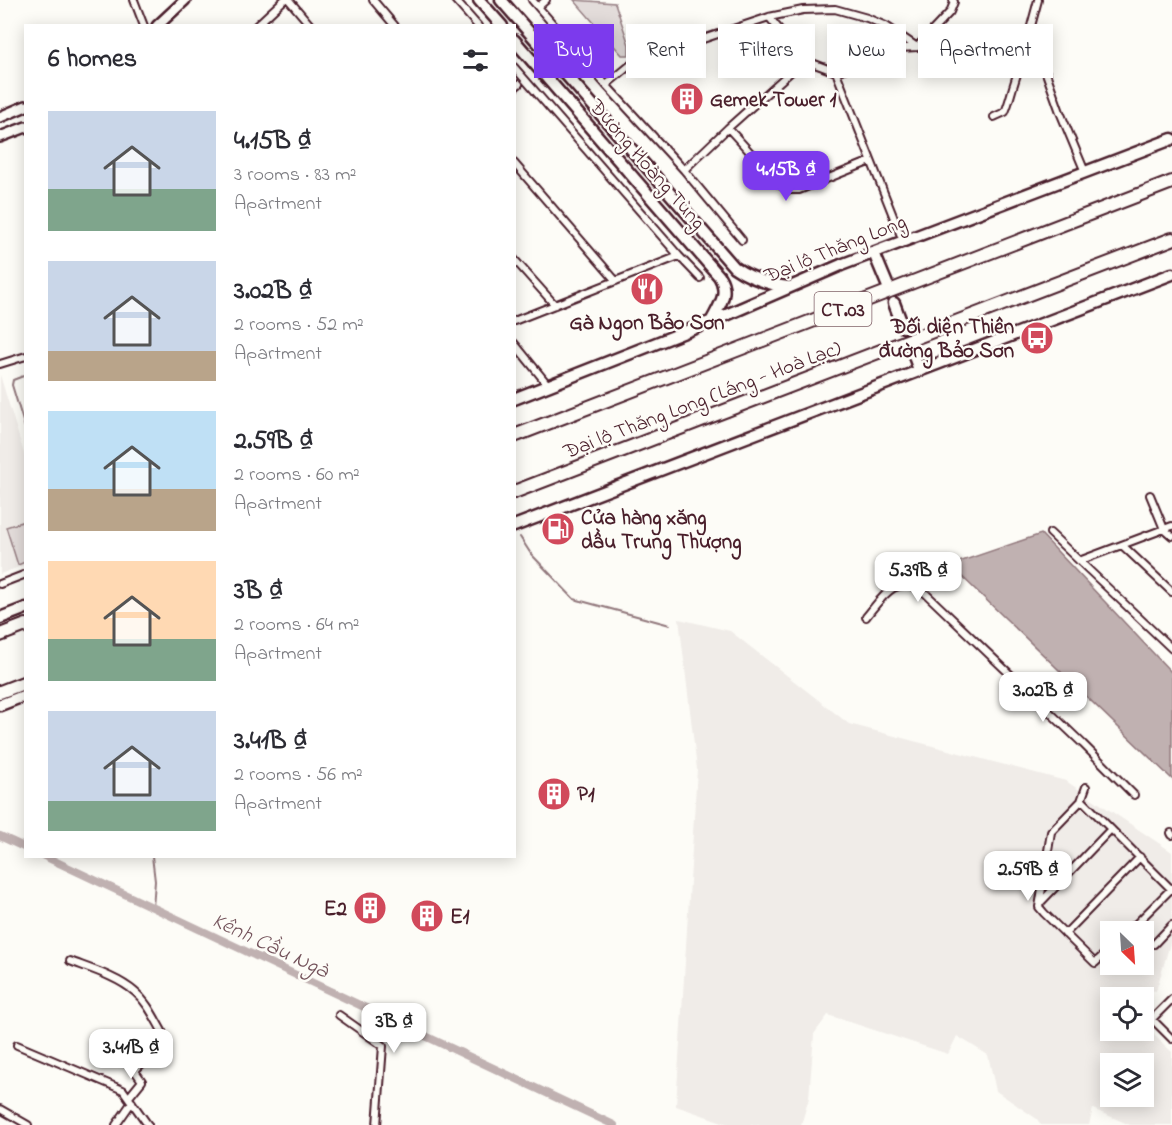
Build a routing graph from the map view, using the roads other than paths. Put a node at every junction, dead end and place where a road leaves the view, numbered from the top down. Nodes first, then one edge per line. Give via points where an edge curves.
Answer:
1 (134, 0) edge
2 (185, 0) edge
3 (284, 0) edge
4 (289, 0) edge
5 (372, 0) edge
6 (455, 0) edge
7 (479, 0) edge
8 (501, 0) edge
9 (532, 0) edge
10 (546, 0) edge
11 (953, 0) edge
12 (1038, 0) edge
13 (538, 7) junction
14 (769, 17) junction
15 (143, 24) edge
16 (159, 24) edge
17 (258, 24) edge
18 (309, 24) edge
19 (393, 24) edge
20 (476, 24) edge
21 (500, 24) edge
22 (775, 24) edge
23 (1033, 24) edge
24 (516, 42) edge
25 (917, 47) junction
26 (906, 48) edge
27 (516, 70) edge
28 (784, 78) edge
29 (839, 78) edge
30 (1016, 78) edge
31 (1048, 78) edge
32 (606, 86) junction
33 (24, 107) edge
34 (0, 117) edge
35 (994, 117) dead end
36 (24, 128) edge
37 (728, 128) junction
38 (0, 136) edge
39 (1172, 139) edge
40 (871, 161) junction
41 (516, 165) edge
42 (684, 170) junction
43 (1085, 172) junction
44 (1172, 182) edge
45 (1172, 239) edge
46 (742, 240) dead end
47 (903, 242) junction
48 (874, 253) junction
49 (679, 256) junction
50 (516, 261) edge
51 (1172, 274) edge
52 (700, 278) dead end
53 (616, 281) junction
54 (788, 287) junction
55 (889, 289) dead end
56 (894, 303) dead end
57 (555, 305) junction
58 (516, 320) edge
59 (710, 322) junction
60 (903, 327) dead end
61 (516, 345) edge
62 (910, 345) dead end
63 (24, 357) edge
64 (0, 364) edge
65 (920, 370) junction
66 (548, 385) junction
67 (516, 398) edge
68 (516, 435) edge
69 (516, 491) edge
70 (1150, 495) dead end
71 (516, 525) edge
72 (1172, 526) edge
73 (1164, 529) junction
74 (1050, 533) dead end
75 (1172, 536) edge
76 (1122, 545) junction
77 (1079, 561) junction
78 (24, 575) edge
79 (0, 584) edge
80 (1172, 592) edge
81 (24, 609) edge
82 (866, 617) dead end
83 (0, 618) edge
84 (24, 626) edge
85 (0, 635) edge
86 (1172, 649) edge
87 (24, 683) edge
88 (0, 692) edge
89 (24, 696) edge
90 (0, 705) edge
91 (1086, 787) dead end
92 (1134, 795) dead end
93 (1082, 800) junction
94 (1111, 829) junction
95 (1140, 857) junction
96 (1172, 888) edge
97 (1040, 903) junction
98 (1139, 921) edge
99 (1172, 925) edge
100 (1065, 934) junction
101 (1154, 944) dead end
102 (1100, 958) edge
103 (70, 961) dead end
104 (1172, 999) edge
105 (339, 1015) dead end
106 (1172, 1039) edge
107 (17, 1044) dead end
108 (130, 1099) junction
109 (0, 1109) edge
110 (28, 1125) edge
111 (116, 1125) edge
112 (148, 1125) edge
113 (377, 1125) edge

1 - 15 street
2 - 16 street
3 - 17 street
4 - 18 street
5 - 19 street
6 - 20 street
7 - 21 main road
8 - 54 main road, Đường Hoàng Tùng via 734,267 757,280
9 - 13 street
10 - 13 street
11 - 25 street via 950,12
12 - 23 street
13 - 32 street
14 - 22 street
14 - 25 street via 835,9 875,21
14 - 32 street via 634,62
24 - 59 main road, Đường Hoàng Tùng via 719,276 723,300
25 - 26 street
27 - 49 street
28 - 37 street
29 - 40 street
30 - 35 street via 1005,112
31 - 43 street
32 - 42 street
33 - 34 street
36 - 38 street
37 - 40 street via 789,190 799,190
37 - 42 street
39 - 43 main road, Đại lộ Thăng Long
40 - 47 street
41 - 53 street
42 - 46 street
43 - 47 main road, Đại lộ Thăng Long
44 - 68 highway, Đại lộ Thăng Long (Láng - Hoà Lạc) / CT.03
45 - 69 highway, Đại lộ Thăng Long (Láng - Hoà Lạc) / CT.03
47 - 48 main road, Đại lộ Thăng Long
48 - 54 main road, Đại lộ Thăng Long
48 - 55 main road
49 - 52 street
49 - 53 street
50 - 57 street
51 - 65 main road
53 - 57 street
54 - 59 main road, Đại lộ Thăng Long
56 - 60 main road
57 - 58 street
59 - 66 main road, Đại lộ Thăng Long
61 - 66 street
62 - 65 main road
63 - 64 street
65 - 71 main road
66 - 67 main road, Đại lộ Thăng Long
70 - 73 street
72 - 73 street
73 - 75 street
73 - 76 street
74 - 77 street
76 - 77 street
76 - 80 street
77 - 86 street
78 - 79 street
81 - 83 main road
82 - 92 street via 888,591 903,584 915,585
84 - 85 highway
87 - 88 highway
89 - 90 main road
91 - 93 street
93 - 94 street
93 - 97 street via 1051,832
94 - 95 street
94 - 97 street
95 - 96 street
95 - 100 street
96 - 98 street
97 - 100 street via 1044,913
99 - 101 street
100 - 102 street via 1095,963
103 - 108 street via 123,983 149,1008 162,1031 161,1042 135,1071 142,1081
104 - 106 street via 1152,1019
105 - 113 street via 383,1046
107 - 108 street via 123,1090
108 - 111 street
108 - 112 street
109 - 110 street

